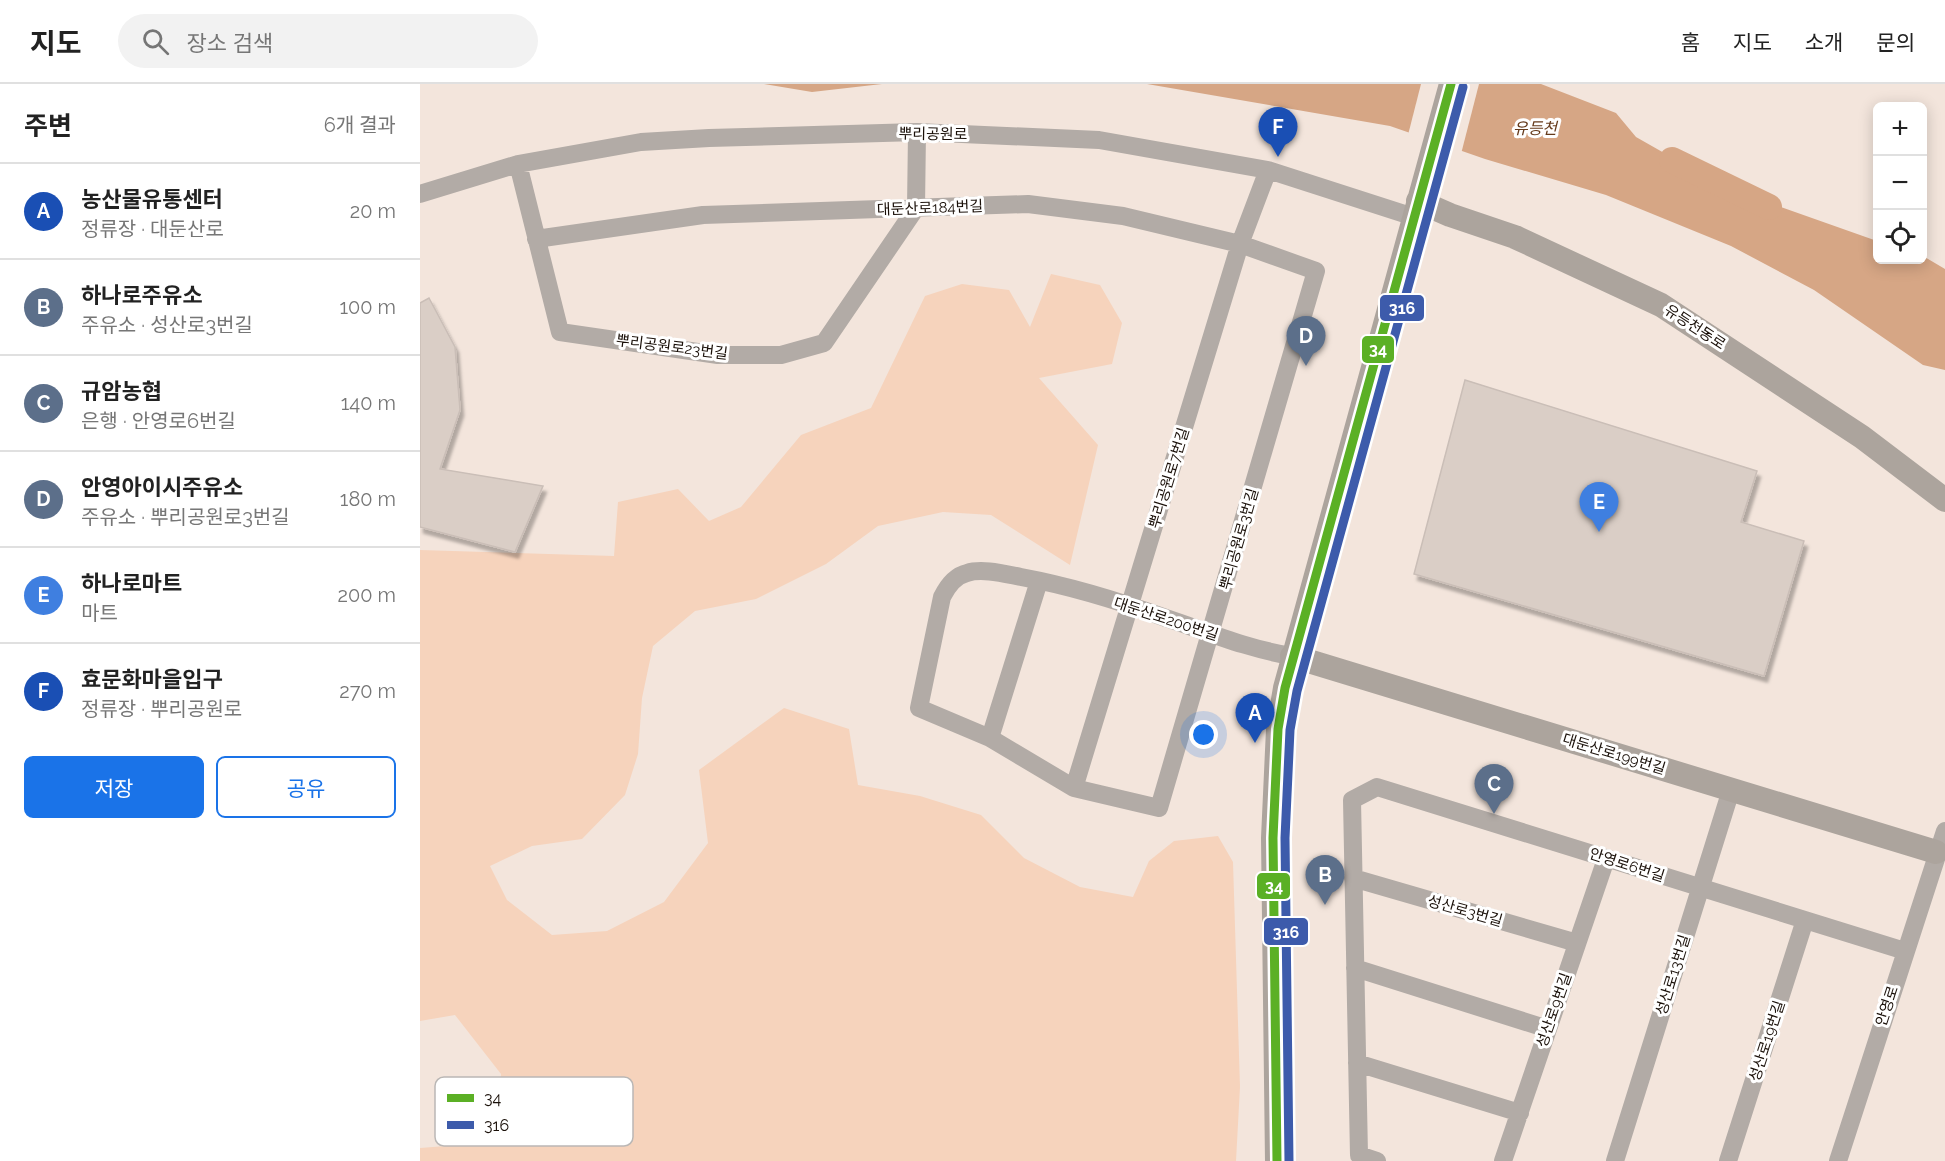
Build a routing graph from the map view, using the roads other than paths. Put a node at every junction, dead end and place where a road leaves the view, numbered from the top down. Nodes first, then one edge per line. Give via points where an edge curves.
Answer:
1 (1451, 84) edge
2 (917, 132) junction
3 (518, 164) junction
4 (1268, 171) junction
5 (420, 194) edge
6 (1419, 200) junction
7 (916, 208) junction
8 (536, 239) junction
9 (1240, 244) junction
10 (1316, 271) joint
11 (1945, 500) edge
12 (1039, 581) junction
13 (1131, 606) junction
14 (1211, 634) junction
15 (1292, 656) junction
16 (990, 738) junction
17 (1074, 788) junction
18 (1731, 790) junction
19 (1159, 807) joint
20 (1942, 846) edge
21 (1606, 859) junction
22 (1353, 878) junction
23 (1700, 889) junction
24 (1805, 920) junction
25 (1577, 943) junction
26 (1905, 951) junction
27 (1355, 968) junction
28 (1548, 1029) junction
29 (1357, 1063) junction
30 (1520, 1113) junction
31 (1277, 1161) edge
32 (1377, 1161) edge
33 (1503, 1161) edge
34 (1615, 1161) edge
35 (1728, 1161) edge
36 (1838, 1161) edge

1 - 6 main road
2 - 3 street, 뿌리공원로 via 641,142
2 - 4 street, 뿌리공원로 via 1099,140
2 - 7 street
3 - 5 street, 뿌리공원로
3 - 8 street, 뿌리공원로23번길
4 - 6 street, 뿌리공원로
4 - 9 street, 뿌리공원로7번길
6 - 11 main road, 유등천동로 via 1515,237 1661,305 1862,437
6 - 15 main road
7 - 8 street, 대둔산로184번길 via 703,215
7 - 8 street, 뿌리공원로23번길 via 824,343 781,355 717,355 560,332
7 - 9 street, 대둔산로184번길 via 1028,204 1123,216
9 - 10 street, 대둔산로184번길
9 - 13 street, 뿌리공원로7번길
10 - 14 street, 뿌리공원로3번길
12 - 13 street, 대둔산로200번길
12 - 16 street
12 - 16 street, 대둔산로200번길 via 967,573 949,583 942,597 919,708
13 - 14 street, 대둔산로200번길
13 - 17 street, 뿌리공원로7번길
14 - 15 street, 대둔산로200번길 via 1259,651
14 - 19 street, 뿌리공원로3번길
15 - 18 main road, 대둔산로199번길
15 - 31 main road via 1278,729 1275,794
16 - 17 street, 대둔산로200번길
17 - 19 street, 대둔산로200번길
18 - 20 main road, 대둔산로199번길
18 - 23 street, 성산로13번길
20 - 26 street, 안영로
21 - 22 street, 안영로6번길 via 1377,787 1352,801
21 - 23 street, 안영로6번길
21 - 25 street, 성산로9번길
22 - 25 street, 성산로3번길
22 - 27 street
23 - 24 street, 안영로6번길
23 - 34 street, 성산로13번길
24 - 26 street, 안영로6번길
24 - 35 street, 성산로19번길
25 - 28 street, 성산로9번길
26 - 36 street, 안영로
27 - 28 street
27 - 29 street
28 - 30 street, 성산로9번길
29 - 30 street
29 - 32 street via 1359,1155
30 - 33 street, 성산로9번길

